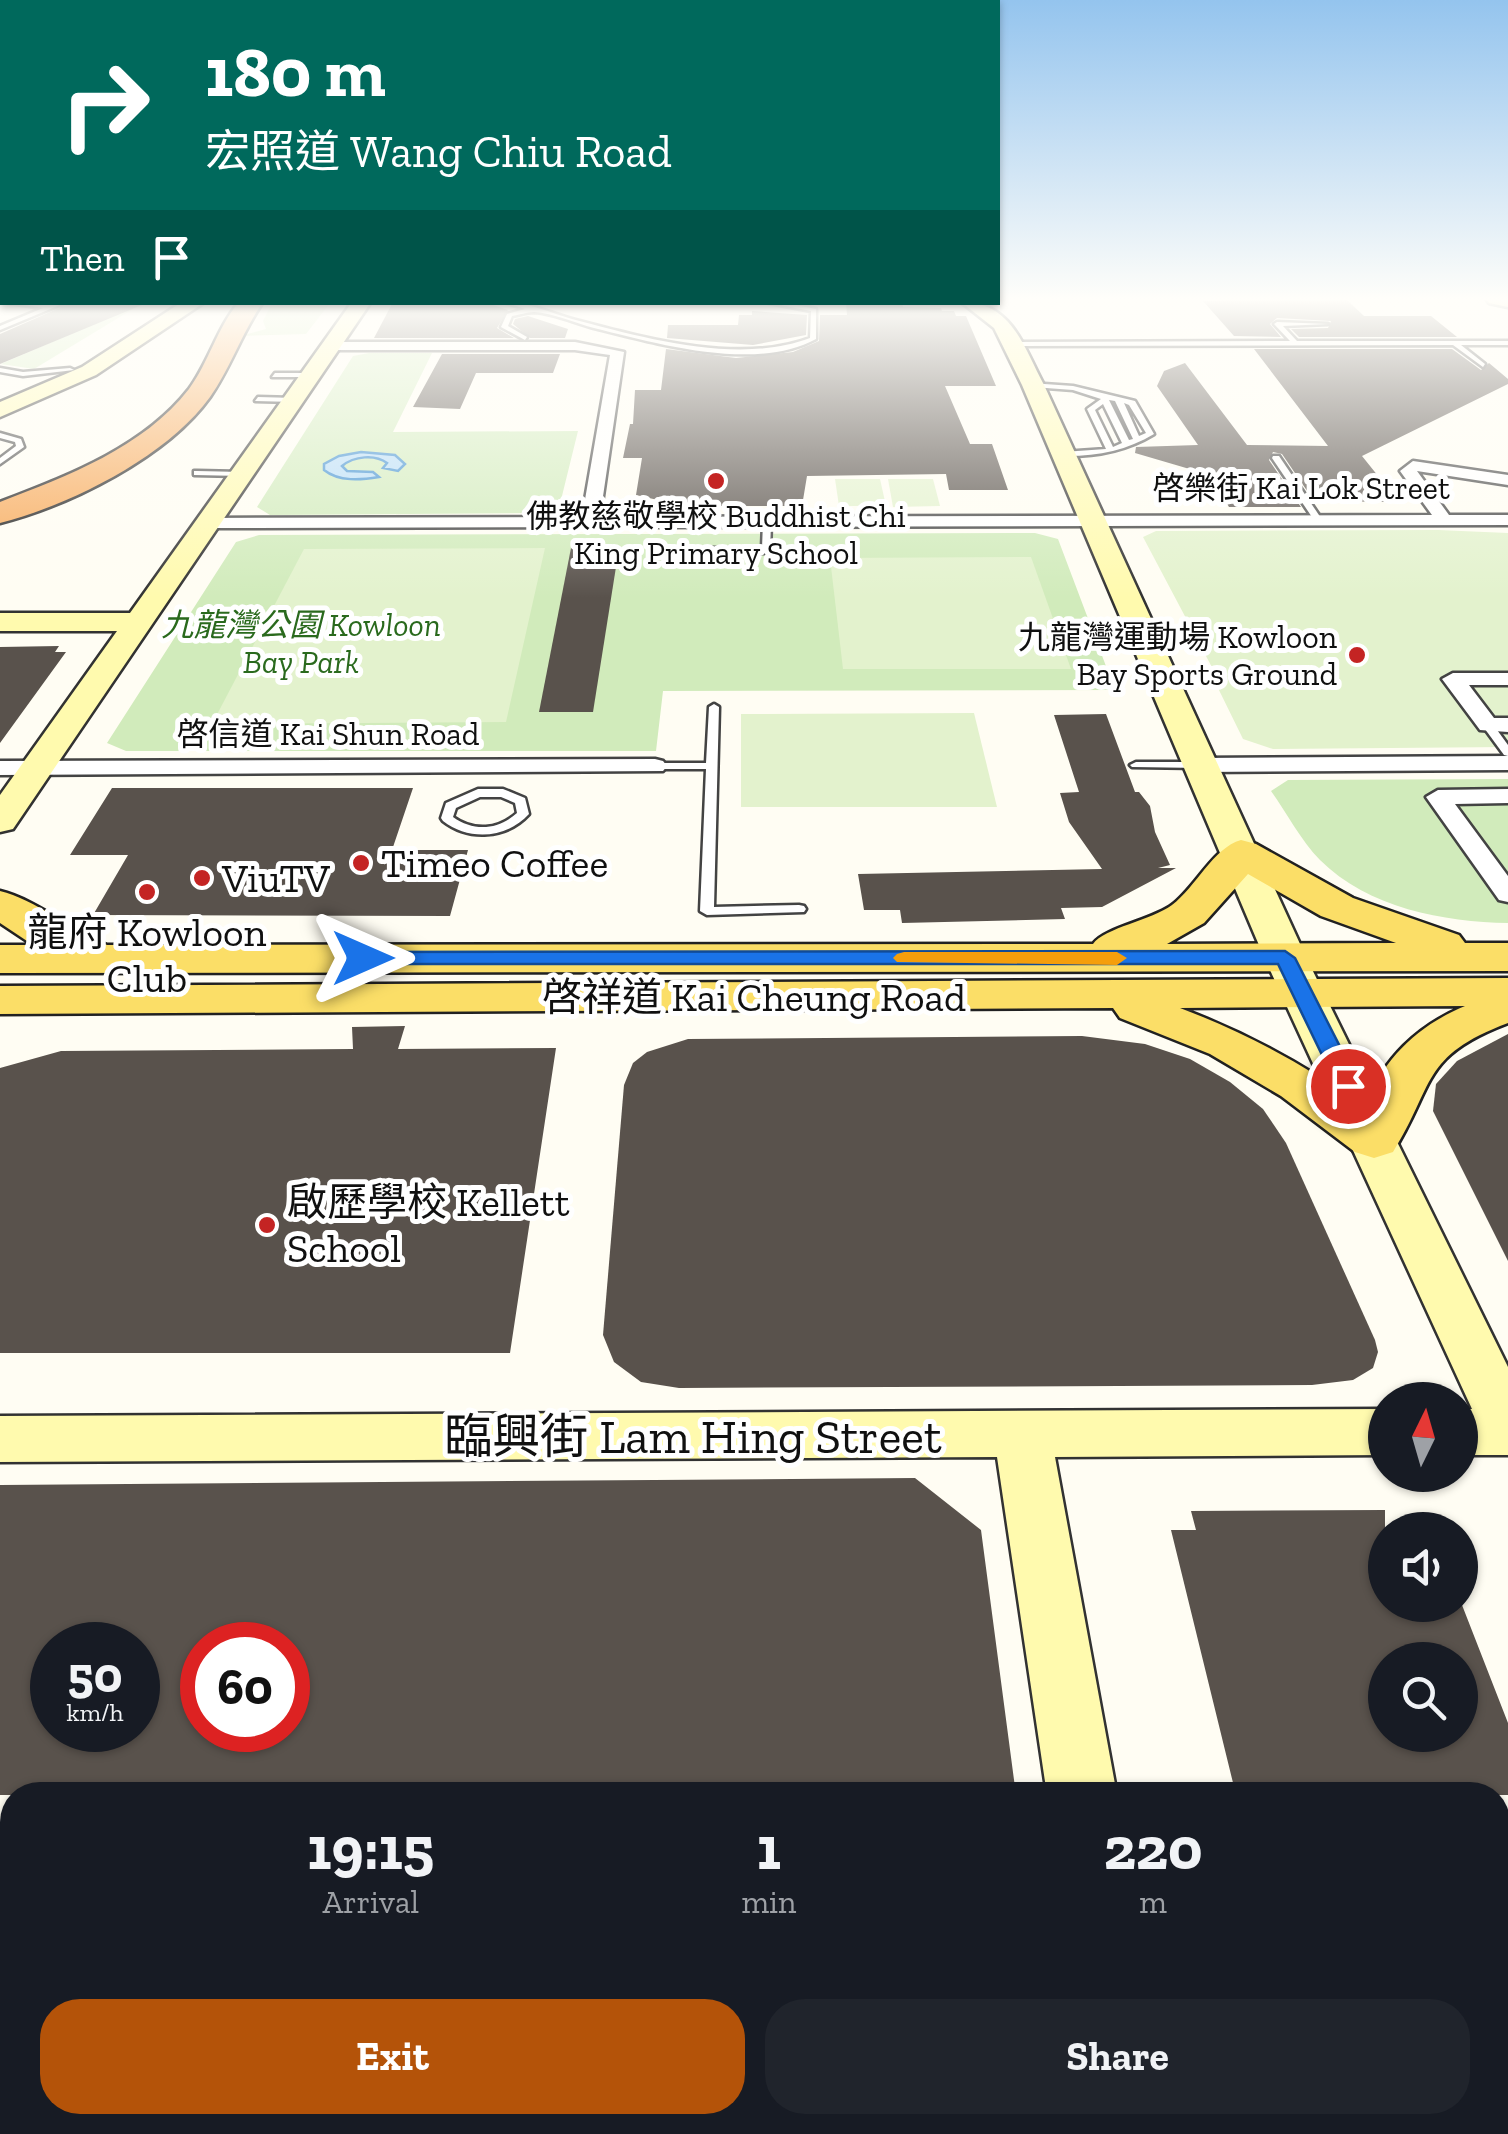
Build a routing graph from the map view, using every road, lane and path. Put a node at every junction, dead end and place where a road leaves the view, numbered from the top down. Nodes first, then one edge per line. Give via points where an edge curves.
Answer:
1 (26, 399) edge
2 (169, 399) edge
3 (195, 399) edge
4 (610, 399) edge
5 (1039, 399) edge
6 (1102, 399) edge
7 (1105, 399) edge
8 (1115, 399) edge
9 (258, 400) dead end
10 (294, 400) joint
11 (0, 410) edge
12 (0, 436) edge
13 (1127, 445) junction
14 (1111, 451) junction
15 (1063, 454) junction
16 (1276, 458) dead end
17 (0, 462) edge
18 (197, 473) dead end
19 (242, 474) junction
20 (1508, 480) edge
21 (1294, 483) junction
22 (1312, 483) dead end
23 (0, 500) edge
24 (0, 513) edge
25 (1445, 520) junction
26 (1508, 520) edge
27 (1094, 521) junction
28 (1320, 521) junction
29 (590, 522) junction
30 (766, 522) junction
31 (206, 523) junction
32 (662, 550) dead end
33 (0, 622) edge
34 (137, 628) junction
35 (0, 634) edge
36 (1508, 679) edge
37 (714, 707) dead end
38 (1498, 725) edge
39 (1508, 753) edge
40 (1508, 763) edge
41 (1136, 765) dead end
42 (1202, 765) junction
43 (498, 766) junction
44 (655, 766) joint
45 (712, 766) junction
46 (0, 768) edge
47 (37, 768) junction
48 (491, 792) junction
49 (1508, 796) edge
50 (0, 821) edge
51 (1241, 853) junction
52 (1508, 894) edge
53 (0, 904) edge
54 (798, 910) dead end
55 (1492, 957) edge
56 (0, 959) edge
57 (1294, 976) junction
58 (1061, 977) junction
59 (104, 979) junction
60 (1508, 992) edge
61 (0, 1000) edge
62 (1508, 1007) edge
63 (0, 1033) edge
64 (1374, 1140) junction
65 (1508, 1428) edge
66 (1478, 1430) edge
67 (1368, 1432) edge
68 (1022, 1434) junction
69 (0, 1439) edge
70 (1080, 1782) edge

1 - 11 street
2 - 23 highway via 144,424 74,467
3 - 24 highway via 172,423 98,470
4 - 29 street
5 - 15 street
6 - 14 lane via 1091,409
7 - 13 lane
8 - 13 lane via 1138,441
9 - 10 lane
10 - 19 street
12 - 17 lane via 20,447
13 - 14 lane
14 - 15 lane
15 - 27 street
16 - 21 lane
18 - 19 lane
19 - 31 street
20 - 25 street via 1413,466 1412,480
21 - 22 lane
21 - 28 lane
25 - 26 street, 啓樂街 Kai Lok Street
25 - 28 street, 啓樂街 Kai Lok Street
27 - 28 street, 啓樂街 Kai Lok Street
27 - 30 street, 啓樂街 Kai Lok Street
27 - 42 street
29 - 30 street, 啓樂街 Kai Lok Street
29 - 31 street, 啓樂街 Kai Lok Street
30 - 32 lane via 768,551
31 - 34 street
33 - 34 street
34 - 35 street
34 - 47 street
36 - 38 street via 1453,679
37 - 45 lane
38 - 39 lane
40 - 42 street
41 - 42 lane
42 - 51 street
43 - 44 street, 啓信道 Kai Shun Road
43 - 47 street, 啓信道 Kai Shun Road
43 - 48 lane
44 - 45 lane
45 - 54 lane via 707,911
46 - 47 street, 啓信道 Kai Shun Road
47 - 50 street
48 - 48 lane via 521,801 518,820 472,830 447,818 457,800
49 - 52 street via 1438,796
51 - 55 main road via 1337,907
51 - 57 street
51 - 58 main road via 1216,892 1185,920
53 - 59 main road
55 - 57 main road, 啓祥道 Kai Cheung Road
56 - 59 main road, 啓祥道 Kai Cheung Road
57 - 58 main road, 啓祥道 Kai Cheung Road
57 - 60 main road, 啓祥道 Kai Cheung Road
57 - 64 street
58 - 59 main road, 啓祥道 Kai Cheung Road
58 - 64 main road via 1226,1043
59 - 61 main road, 啓祥道 Kai Cheung Road
59 - 63 main road
62 - 64 main road via 1431,1041 1396,1084
64 - 65 street
65 - 66 street
67 - 68 street, 臨興街 Lam Hing Street
68 - 69 street, 臨興街 Lam Hing Street
68 - 70 street

